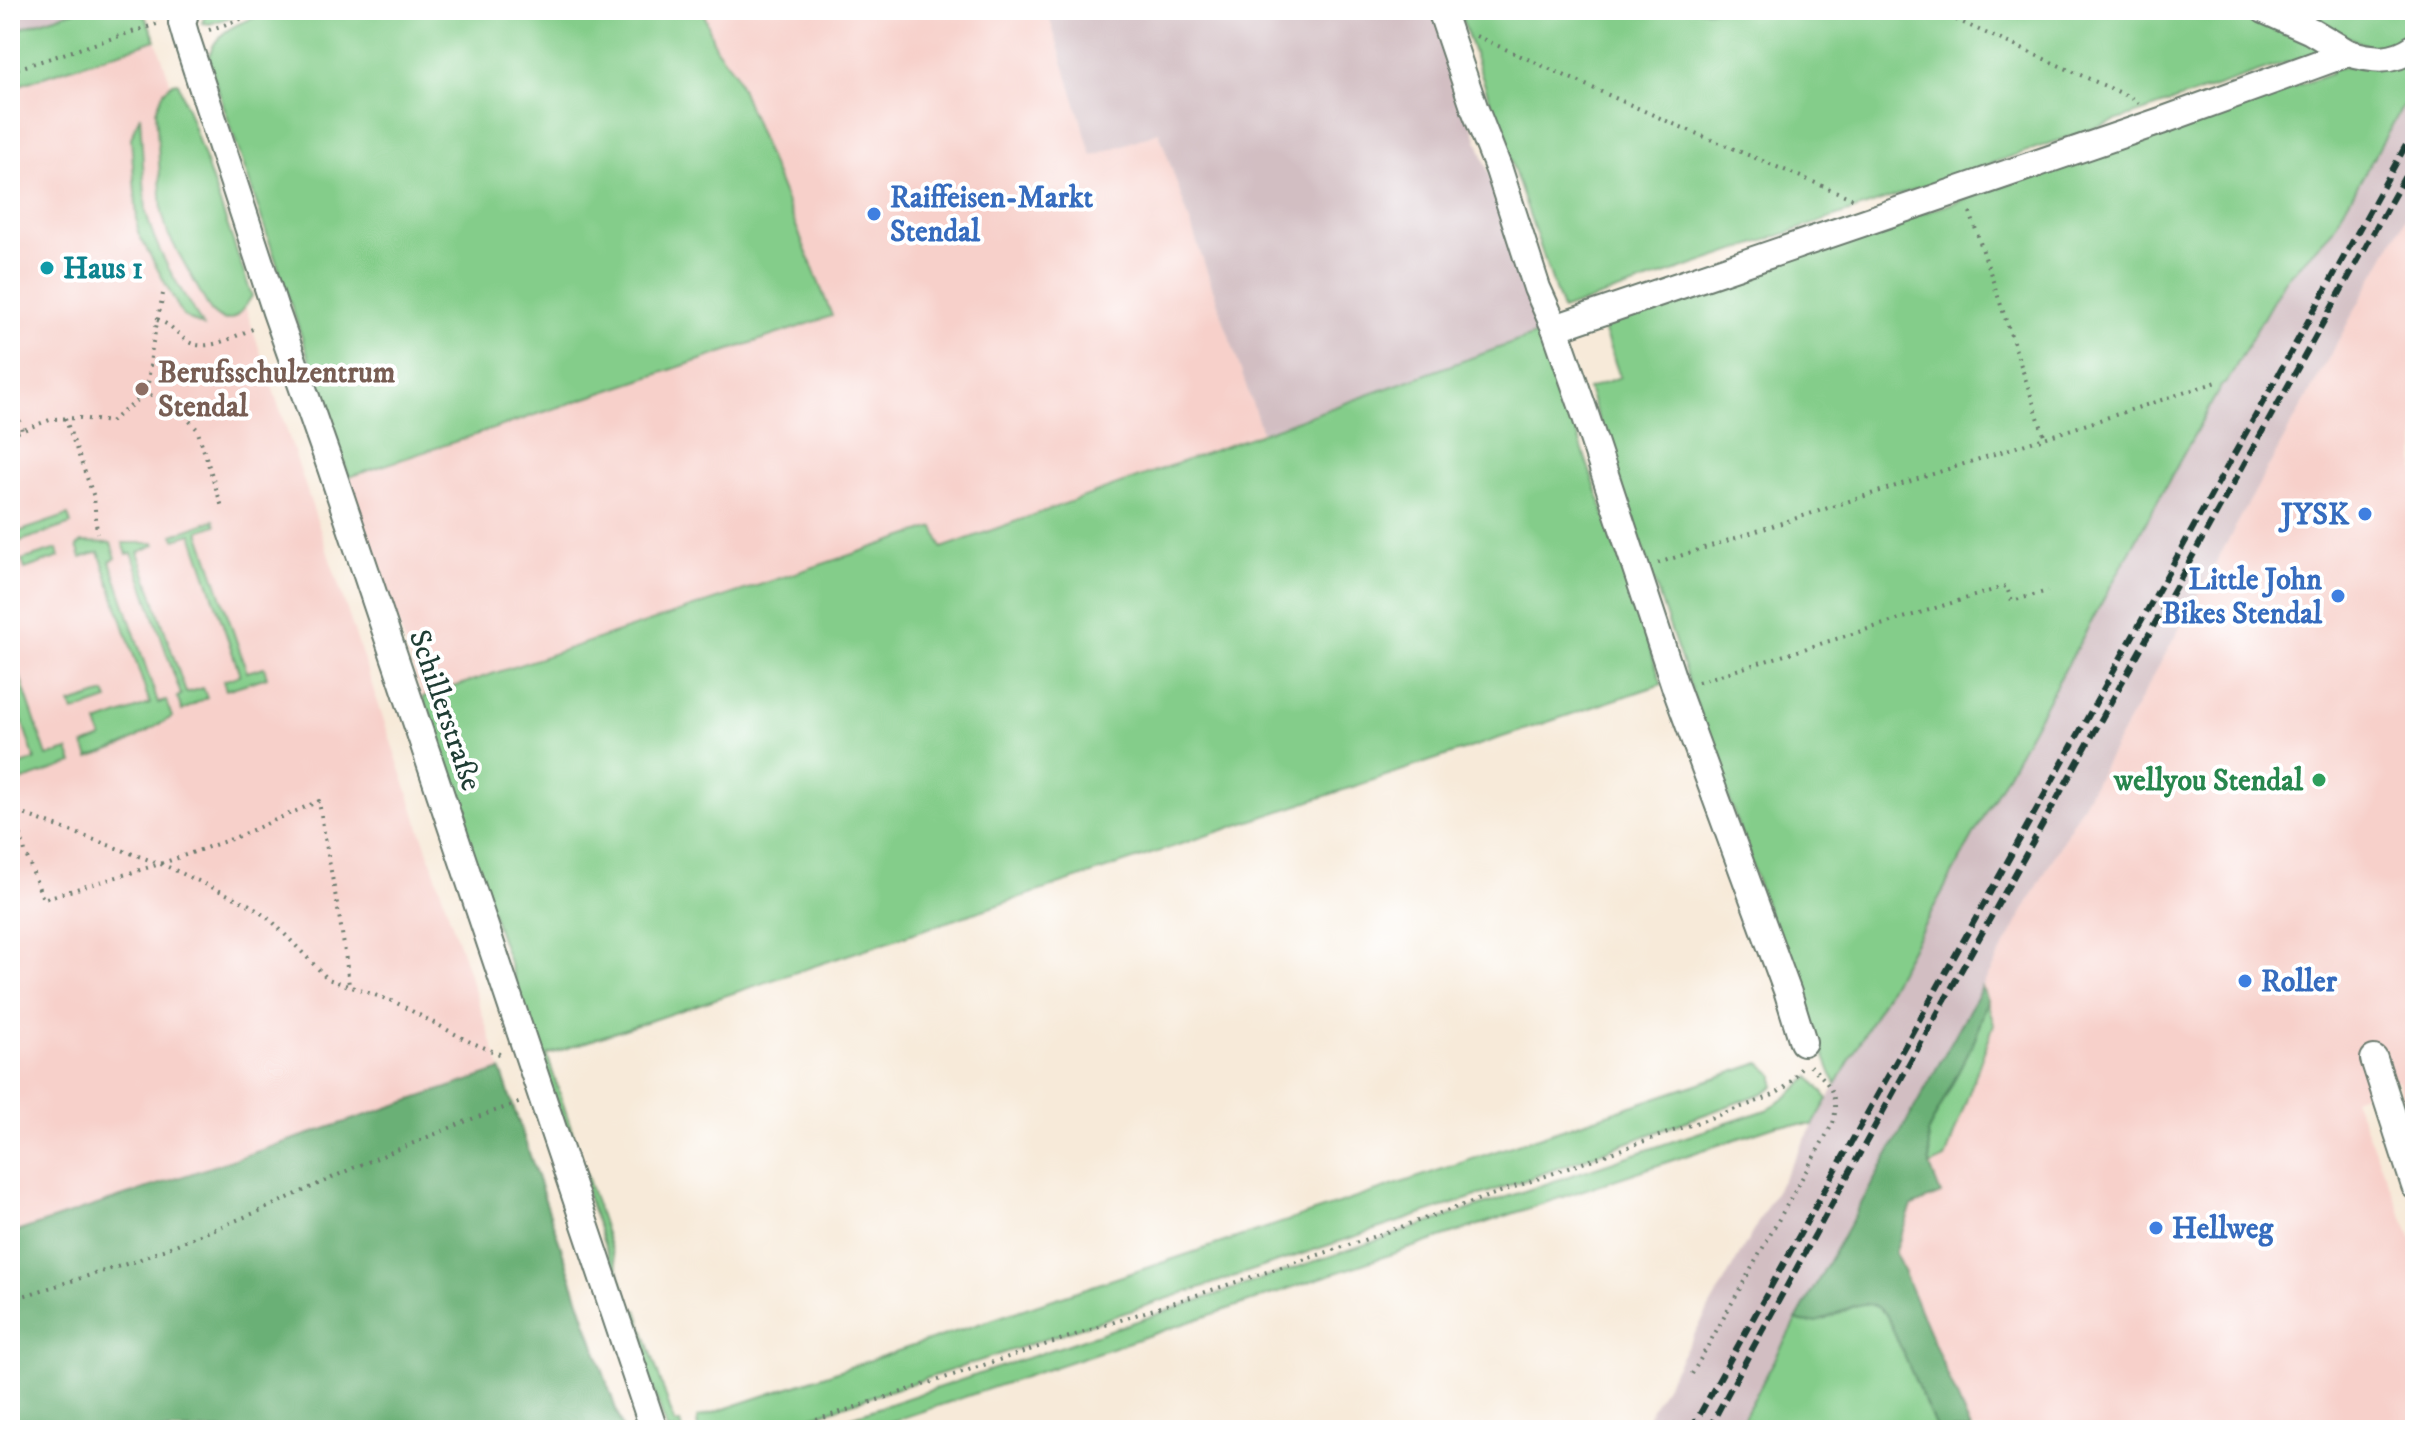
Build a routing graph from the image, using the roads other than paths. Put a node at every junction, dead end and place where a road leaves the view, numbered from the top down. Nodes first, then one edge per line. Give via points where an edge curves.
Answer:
1 (1441, 10) edge
2 (2264, 10) edge
3 (185, 23) edge
4 (2415, 47) edge
5 (2348, 53) junction
6 (1555, 328) junction
7 (1803, 1052) road end
8 (2374, 1059) dead end
9 (2415, 1186) edge
10 (654, 1430) edge

1 - 6 street
2 - 5 street
3 - 10 street, Schillerstraße via 276,312
4 - 5 street via 2386,60
5 - 6 street
6 - 7 street via 1676,689 1788,993
8 - 9 street

